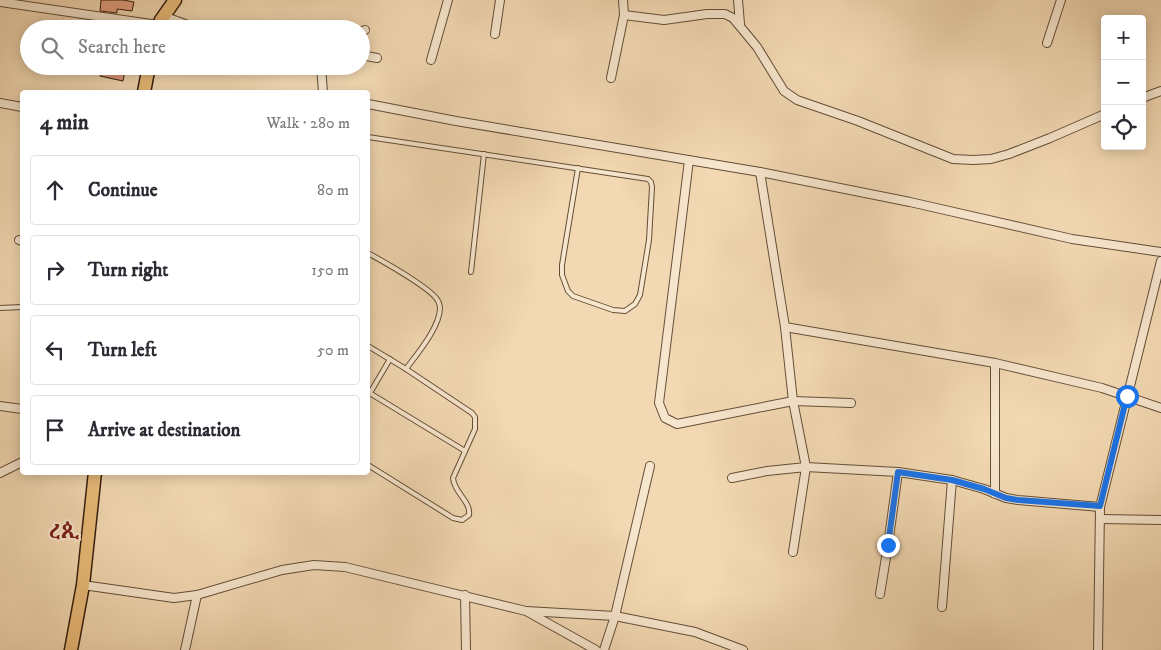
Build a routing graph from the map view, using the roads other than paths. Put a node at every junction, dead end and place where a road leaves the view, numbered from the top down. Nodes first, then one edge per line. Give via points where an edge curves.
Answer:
1 (175, 0) edge
2 (448, 0) edge
3 (500, 0) edge
4 (623, 0) edge
5 (738, 0) edge
6 (1061, 0) edge
7 (0, 2) edge
8 (624, 15) junction
9 (137, 20) edge
10 (162, 20) edge
11 (740, 24) junction
12 (495, 34) dead end
13 (1047, 43) dead end
14 (370, 57) edge
15 (377, 58) dead end
16 (431, 60) dead end
17 (147, 75) edge
18 (322, 75) edge
19 (611, 78) dead end
20 (144, 90) edge
21 (323, 90) edge
22 (1161, 91) edge
23 (1146, 97) edge
24 (0, 103) edge
25 (370, 104) edge
26 (20, 107) edge
27 (1101, 116) edge
28 (370, 137) edge
29 (484, 154) junction
30 (689, 160) junction
31 (578, 168) junction
32 (760, 172) junction
33 (1161, 252) edge
34 (370, 254) edge
35 (1161, 261) edge
36 (471, 272) dead end
37 (20, 307) edge
38 (0, 308) edge
39 (785, 327) junction
40 (370, 347) edge
41 (390, 359) junction
42 (994, 363) junction
43 (406, 369) junction
44 (370, 390) edge
45 (370, 393) edge
46 (1127, 396) junction
47 (793, 401) junction
48 (851, 403) dead end
49 (0, 406) edge
50 (1161, 408) edge
51 (20, 409) edge
52 (465, 451) junction
53 (20, 463) edge
54 (370, 466) edge
55 (650, 466) dead end
56 (806, 467) junction
57 (898, 472) junction
58 (0, 473) edge
59 (95, 475) edge
60 (732, 478) dead end
61 (952, 480) junction
62 (995, 494) junction
63 (1100, 506) junction
64 (1100, 519) junction
65 (1161, 520) edge
66 (793, 552) dead end
67 (83, 585) junction
68 (880, 594) dead end
69 (197, 595) junction
70 (465, 595) junction
71 (942, 607) dead end
72 (526, 611) junction
73 (615, 616) junction
74 (72, 650) edge
75 (185, 650) edge
76 (466, 650) edge
77 (596, 650) edge
78 (604, 650) edge
79 (743, 650) edge
80 (1098, 650) edge

1 - 10 highway
2 - 16 street
3 - 12 street
4 - 8 street
5 - 11 street
6 - 13 street
7 - 9 street
8 - 11 street via 664,20 725,14
8 - 19 street
11 - 27 street via 784,91 797,100 858,120 953,160 991,159 1009,154
14 - 15 street
17 - 20 highway
18 - 21 street
22 - 23 street
24 - 26 street
25 - 30 street
28 - 29 lane
29 - 31 lane
29 - 36 lane
30 - 32 street
30 - 47 street via 659,403 665,418 677,424
31 - 31 lane via 651,182 649,240 640,295 635,304 625,311 573,296 562,275
32 - 33 street via 1072,239
32 - 39 street
34 - 43 lane via 438,300 439,314 432,333
35 - 46 street
37 - 38 lane
39 - 42 street
39 - 47 street
40 - 41 lane
41 - 43 lane
41 - 44 lane
42 - 46 street
42 - 62 street
43 - 52 lane via 475,417 475,429
45 - 52 lane
46 - 50 street
46 - 63 street
47 - 48 street
47 - 56 street
49 - 51 street
52 - 54 lane via 454,478 456,488 470,511 469,516 462,520 453,518
53 - 58 street
55 - 73 street
56 - 57 street
56 - 60 street via 767,470
56 - 66 street
57 - 61 street
57 - 68 street
59 - 67 highway
61 - 62 street
61 - 71 street
62 - 63 street via 1018,500
63 - 64 street
64 - 65 street
64 - 80 street
67 - 69 street via 174,598
67 - 74 highway
69 - 70 street via 282,570 314,565 346,567
69 - 75 street
70 - 72 street
70 - 76 street
72 - 73 street
72 - 77 street
73 - 78 street
73 - 79 street via 695,632

